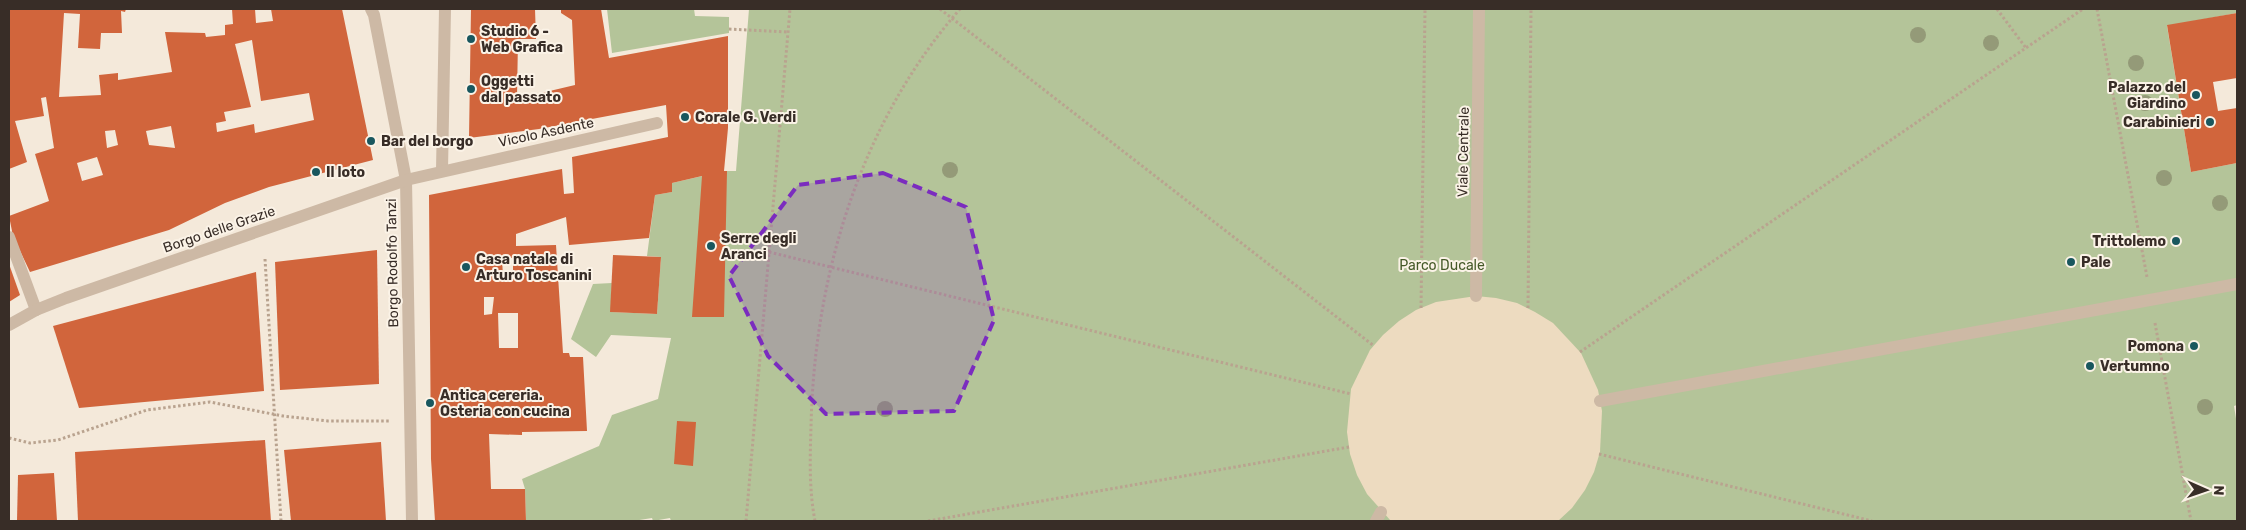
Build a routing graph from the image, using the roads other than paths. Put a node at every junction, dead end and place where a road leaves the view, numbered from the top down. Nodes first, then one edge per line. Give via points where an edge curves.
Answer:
1 (371, 9) edge
2 (446, 9) edge
3 (1479, 9) edge
4 (657, 123) dead end
5 (442, 170) junction
6 (406, 180) junction
7 (9, 237) edge
8 (2237, 284) edge
9 (1476, 296) dead end
10 (36, 310) junction
11 (9, 325) edge
12 (1600, 401) dead end
13 (412, 521) edge

1 - 6 street, Borgo Rodolfo Tanzi
2 - 5 street
3 - 9 street, Viale Centrale
4 - 5 street, Vicolo Asdente
5 - 6 street, Borgo delle Grazie
6 - 10 street, Borgo delle Grazie
6 - 13 street, Borgo Rodolfo Tanzi
7 - 10 street
8 - 12 street
10 - 11 street, Borgo delle Grazie

